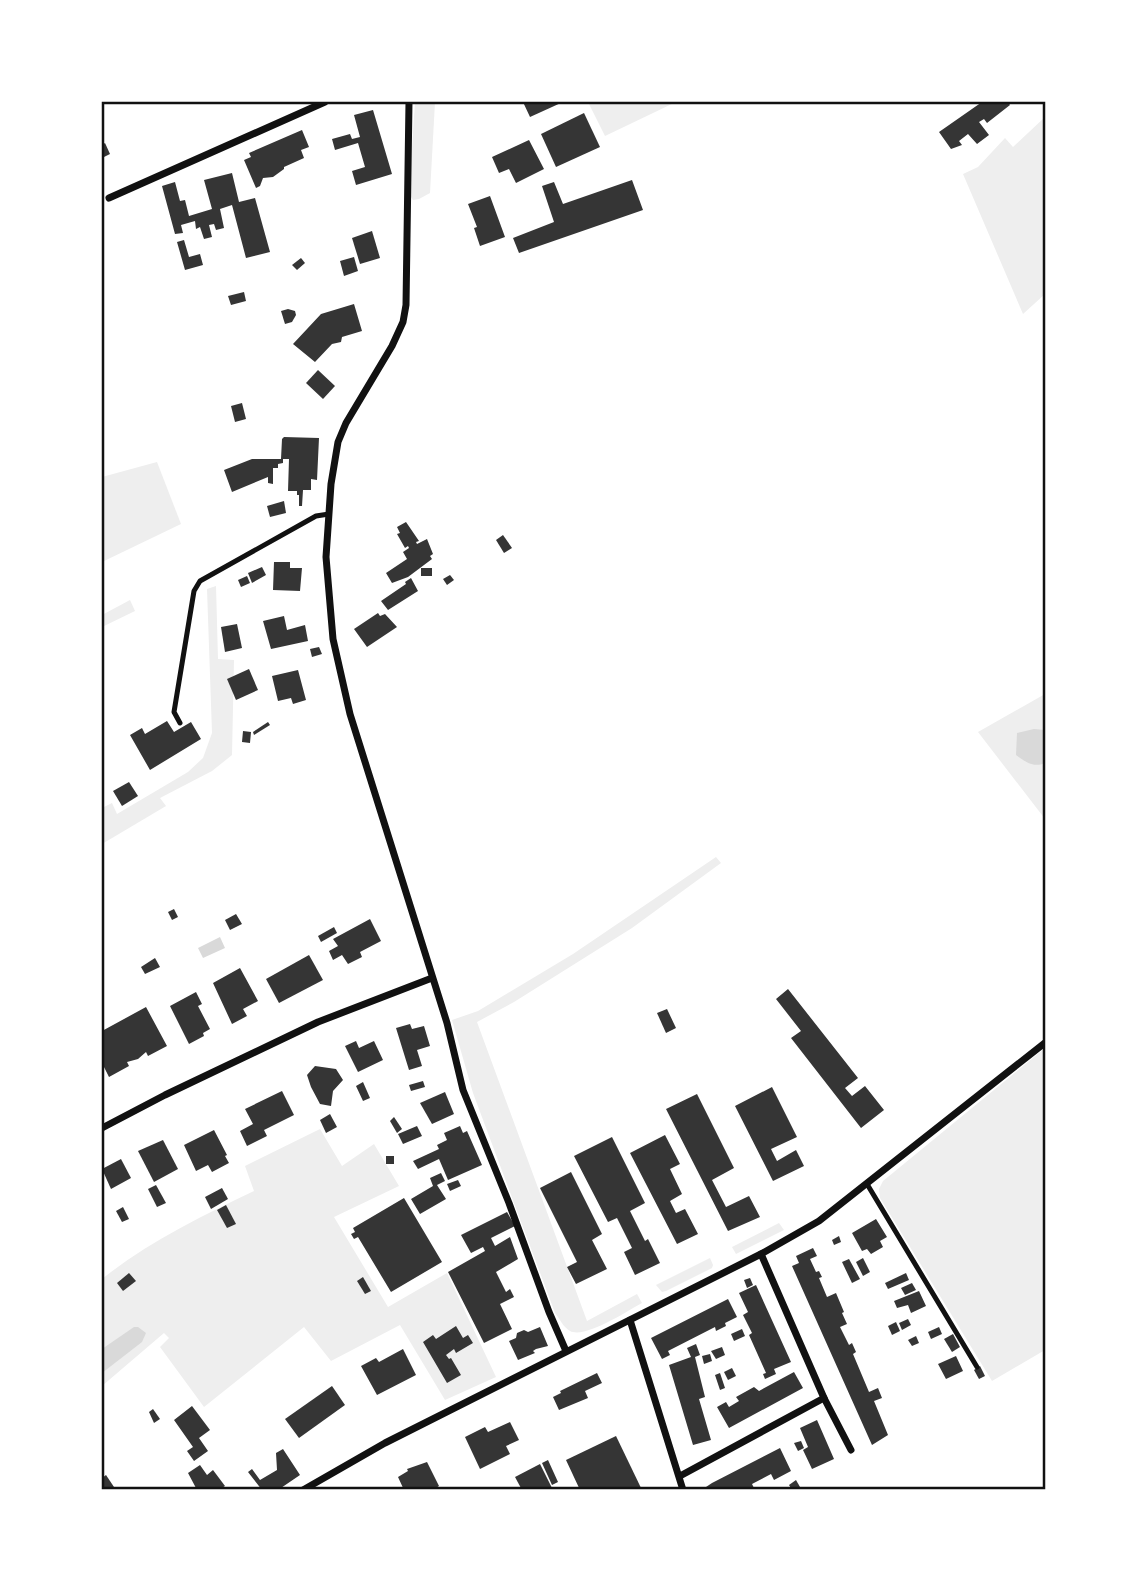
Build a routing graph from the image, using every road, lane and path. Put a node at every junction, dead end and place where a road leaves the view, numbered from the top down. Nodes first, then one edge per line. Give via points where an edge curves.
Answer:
1 (325, 102) edge
2 (409, 102) edge
3 (109, 198) dead end
4 (329, 514) junction
5 (180, 723) dead end
6 (432, 978) junction
7 (1045, 1042) edge
8 (102, 1128) edge
9 (867, 1184) junction
10 (761, 1254) junction
11 (629, 1320) junction
12 (566, 1351) junction
13 (977, 1367) dead end
14 (824, 1398) junction
15 (851, 1450) dead end
16 (680, 1476) junction
17 (303, 1489) edge
18 (683, 1489) edge

1 - 3 street
2 - 4 street via 406,305 392,346 338,442
4 - 5 lane via 316,516 200,581 194,591 174,712
4 - 6 street via 326,557 339,673
6 - 8 street via 318,1022
6 - 12 street via 463,1090
7 - 9 street
9 - 10 street via 819,1222
9 - 13 lane
10 - 11 street
10 - 14 street
11 - 12 street
11 - 16 street
12 - 17 street
14 - 15 street
14 - 16 street
16 - 18 street

